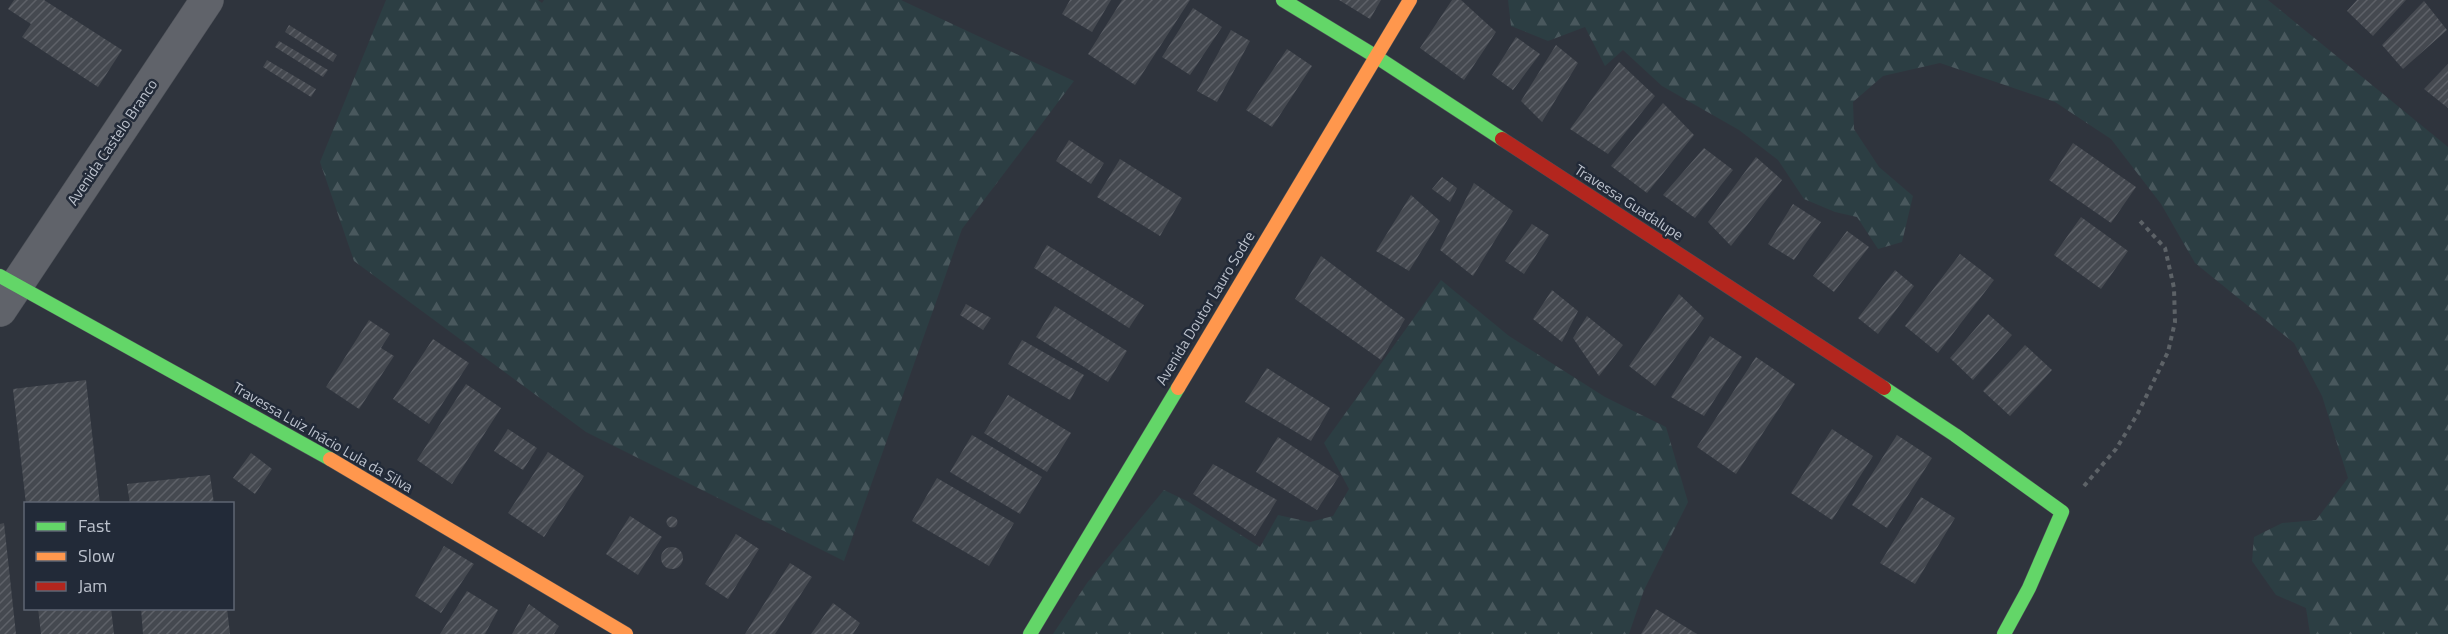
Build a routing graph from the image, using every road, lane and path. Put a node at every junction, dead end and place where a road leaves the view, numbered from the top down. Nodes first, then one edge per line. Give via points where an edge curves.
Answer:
1 (207, 0) edge
2 (1283, 0) edge
3 (1410, 0) edge
4 (1375, 56) junction
5 (2140, 221) dead end
6 (6, 290) edge
7 (2062, 512) junction
8 (626, 634) edge
9 (1030, 634) edge
10 (2004, 634) edge

1 - 6 street, Avenida Castelo Branco
2 - 4 street, Travessa Guadalupe
3 - 4 street, Avenida Doutor Lauro Sodre
4 - 7 street, Travessa Guadalupe via 1954,435
4 - 9 street, Avenida Doutor Lauro Sodre
5 - 7 path via 2165,248 2174,288 2175,322 2168,352 2116,448
6 - 8 street, Travessa Luiz Inácio Lula da Silva via 355,473
7 - 10 street

